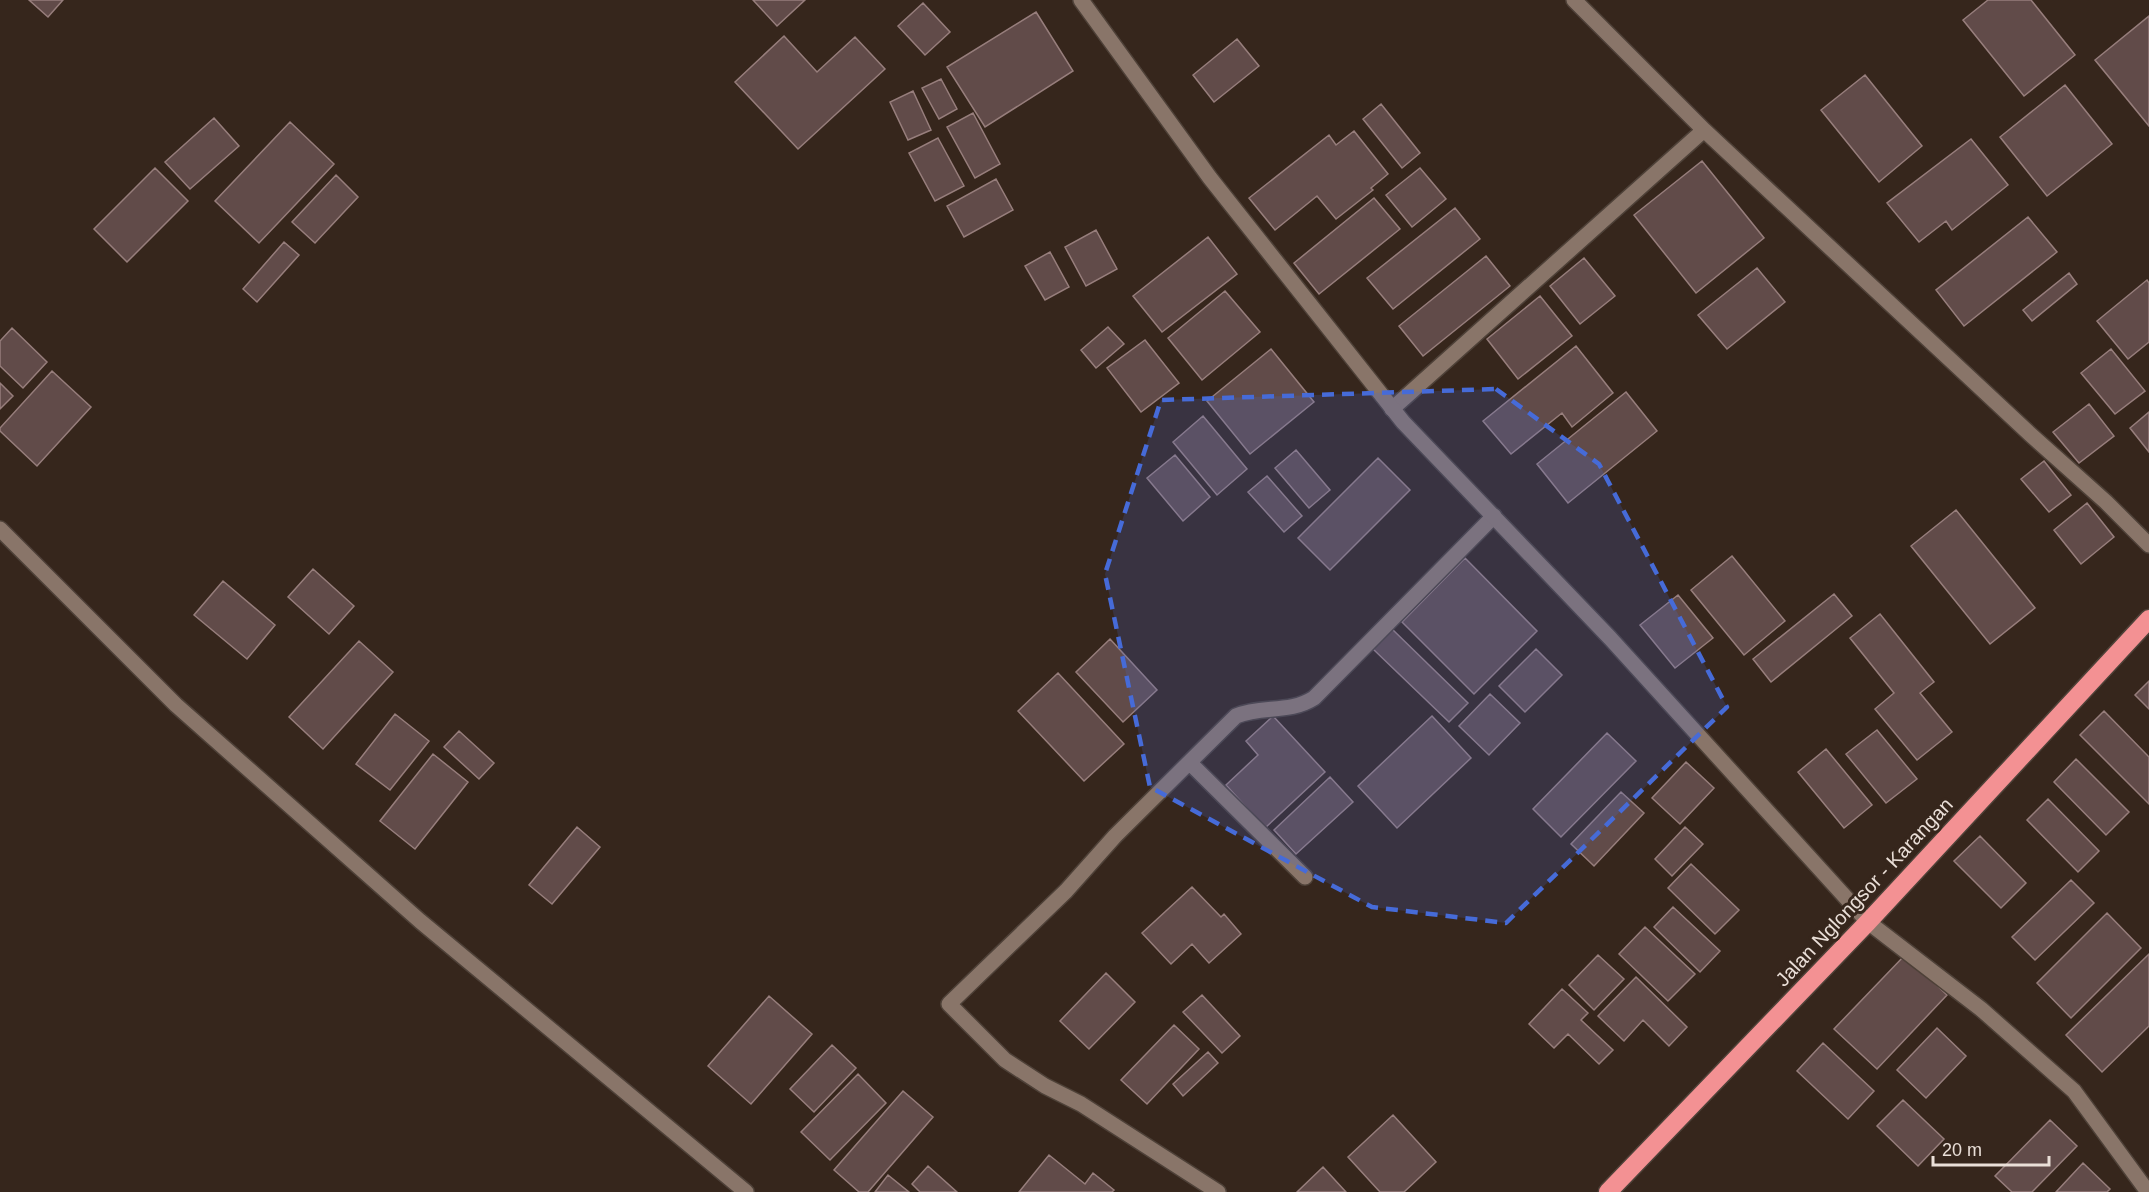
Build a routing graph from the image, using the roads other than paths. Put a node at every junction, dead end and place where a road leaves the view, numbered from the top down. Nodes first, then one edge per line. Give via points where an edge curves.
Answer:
1 (1081, 0) edge
2 (1574, 0) edge
3 (1704, 130) junction
4 (1392, 409) junction
5 (1494, 516) junction
6 (0, 529) edge
7 (2149, 545) edge
8 (2149, 619) edge
9 (1190, 763) junction
10 (1305, 877) dead end
11 (1868, 922) junction
12 (746, 1192) edge
13 (1218, 1192) edge
14 (1608, 1192) edge
15 (2148, 1192) edge

1 - 4 street via 1210,178
2 - 3 street
3 - 4 street
3 - 7 street
4 - 5 street
5 - 9 street via 1314,698 1302,706 1248,711 1236,716
5 - 11 street
6 - 12 street via 176,705 420,921
8 - 11 highway, Jalan Nglongsor - Karangan
9 - 10 street
9 - 13 street via 949,1004 1005,1060
11 - 14 highway, Jalan Nglongsor - Karangan
11 - 15 street via 1981,1009 2074,1091

